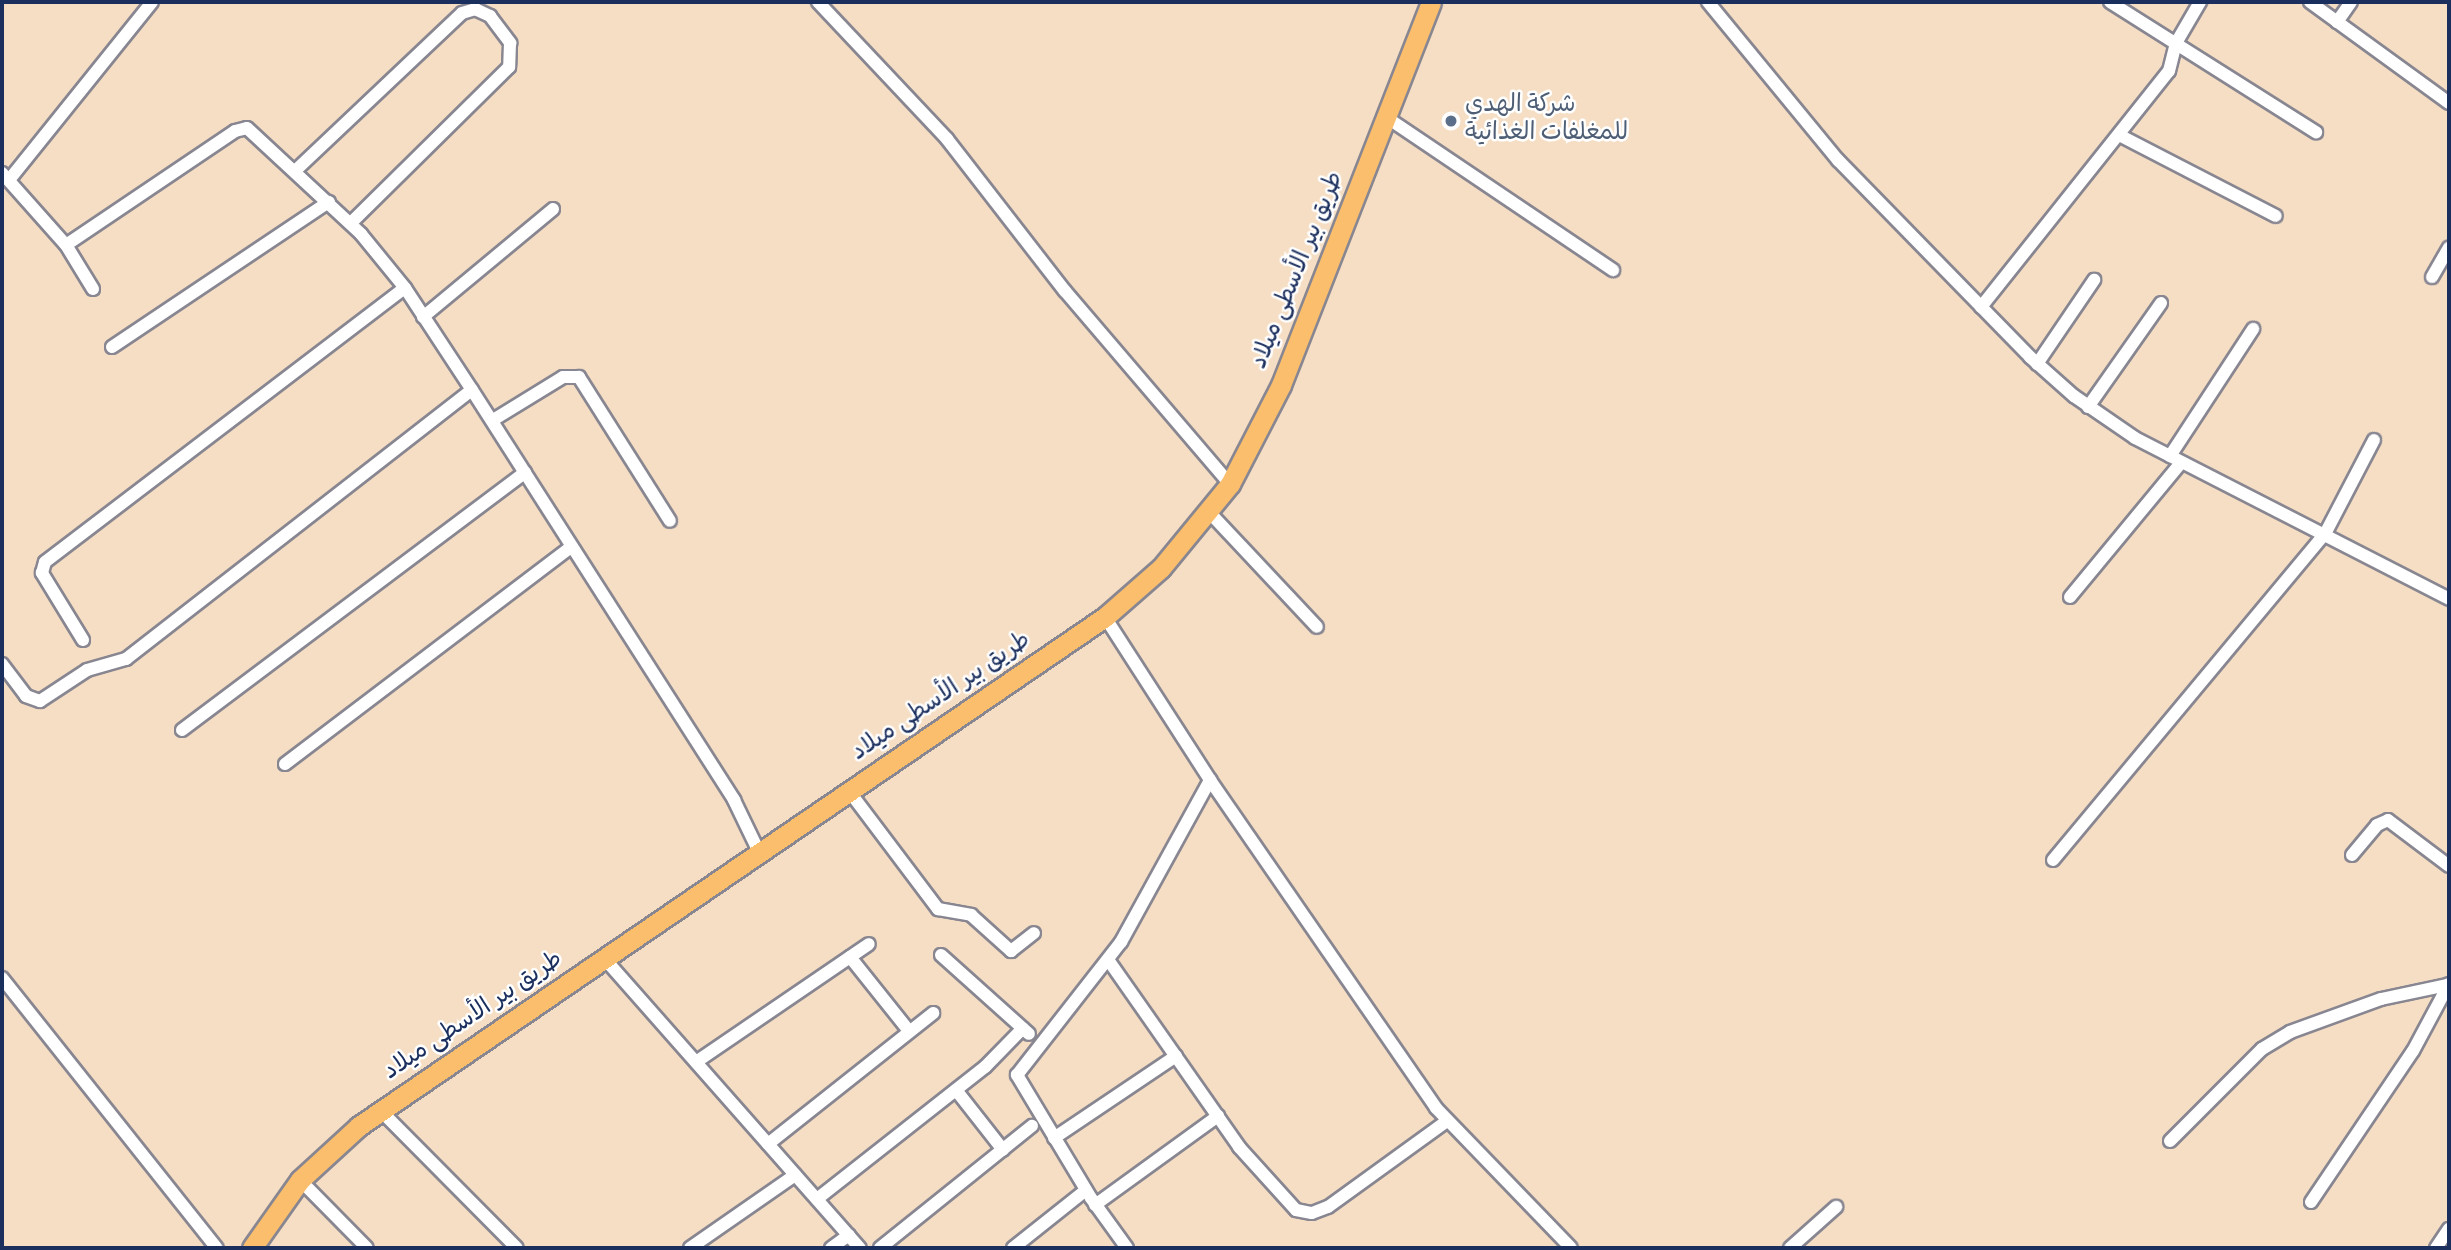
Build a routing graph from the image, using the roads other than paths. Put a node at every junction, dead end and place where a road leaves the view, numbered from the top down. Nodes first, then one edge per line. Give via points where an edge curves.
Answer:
1 (152, 2) edge
2 (818, 2) edge
3 (1431, 2) edge
4 (1708, 2) edge
5 (2110, 2) edge
6 (2200, 2) edge
7 (2310, 2) edge
8 (2351, 2) edge
9 (2337, 22) junction
10 (2176, 43) junction
11 (2449, 103) edge
12 (1386, 117) junction
13 (2316, 132) dead end
14 (2121, 136) junction
15 (296, 170) junction
16 (5, 177) edge
17 (329, 202) junction
18 (553, 209) dead end
19 (2276, 216) dead end
20 (351, 223) junction
21 (66, 245) junction
22 (2449, 248) edge
23 (1613, 270) dead end
24 (2432, 277) dead end
25 (2094, 280) dead end
26 (405, 288) junction
27 (93, 289) dead end
28 (2161, 303) dead end
29 (1981, 307) junction
30 (423, 317) junction
31 (2253, 329) dead end
32 (112, 347) dead end
33 (2037, 364) junction
34 (472, 390) junction
35 (2088, 407) junction
36 (493, 420) junction
37 (2374, 440) dead end
38 (2176, 460) junction
39 (525, 472) junction
40 (1230, 484) junction
41 (1210, 513) junction
42 (670, 521) dead end
43 (2325, 534) junction
44 (571, 547) junction
45 (2070, 597) dead end
46 (2449, 599) edge
47 (1105, 617) junction
48 (1317, 627) dead end
49 (83, 640) dead end
50 (2, 664) edge
51 (182, 730) dead end
52 (285, 764) dead end
53 (1210, 780) junction
54 (849, 791) junction
55 (759, 852) junction
56 (2352, 855) dead end
57 (2053, 860) dead end
58 (2449, 866) edge
59 (1034, 933) dead end
60 (869, 944) dead end
61 (941, 955) dead end
62 (850, 957) junction
63 (604, 958) junction
64 (1109, 961) junction
65 (2, 978) edge
66 (2448, 984) edge
67 (933, 1013) dead end
68 (909, 1031) junction
69 (1176, 1056) junction
70 (696, 1062) junction
71 (956, 1090) junction
72 (380, 1110) junction
73 (1218, 1116) junction
74 (1447, 1121) junction
75 (1032, 1126) dead end
76 (1054, 1138) junction
77 (2170, 1141) dead end
78 (768, 1143) junction
79 (1003, 1150) junction
80 (795, 1175) junction
81 (300, 1180) junction
82 (1086, 1190) junction
83 (817, 1199) junction
84 (2311, 1202) dead end
85 (1095, 1205) junction
86 (1836, 1207) dead end
87 (2449, 1229) edge
88 (849, 1235) junction
89 (1806, 1243) edge
90 (217, 1248) edge
91 (252, 1248) edge
92 (367, 1248) edge
93 (517, 1248) edge
94 (690, 1248) edge
95 (831, 1248) edge
96 (860, 1248) edge
97 (880, 1248) edge
98 (1013, 1248) edge
99 (1127, 1248) edge
100 (1571, 1248) edge
101 (1790, 1248) edge
102 (2436, 1248) edge

1 - 16 street
2 - 40 street via 947,139 1065,291
3 - 12 main road, طريق بير الأسطى ميلاد
4 - 29 street via 1838,160
5 - 10 street
6 - 10 street
7 - 9 street
8 - 9 street
9 - 11 street
10 - 13 street
10 - 14 street via 2169,71
12 - 23 street
12 - 40 main road, طريق بير الأسطى ميلاد via 1281,385
14 - 19 street
14 - 29 street
15 - 17 street
15 - 20 street via 462,13 475,9 490,16 510,43 509,67
15 - 21 street via 255,131 235,131
16 - 21 street
17 - 20 street
17 - 32 street
18 - 30 street
20 - 26 street
21 - 27 street
22 - 24 street
25 - 33 street
26 - 30 street
26 - 49 street via 45,562 42,573
28 - 35 street
29 - 33 street
30 - 34 street
31 - 38 street
33 - 35 street
34 - 36 street
34 - 50 street via 126,659 88,670 40,701 26,696
35 - 38 street
36 - 39 street
36 - 42 street via 563,377 579,377
37 - 43 street
38 - 43 street
38 - 45 street
39 - 44 street
39 - 51 street
40 - 41 main road, طريق بير الأسطى ميلاد
41 - 47 main road, طريق بير الأسطى ميلاد via 1161,568
41 - 48 street
43 - 46 street
43 - 57 street
44 - 52 street
44 - 55 street via 734,800
47 - 53 street
47 - 54 main road, طريق بير الأسطى ميلاد
53 - 64 street
53 - 74 street
54 - 55 main road, طريق بير الأسطى ميلاد
54 - 59 street via 938,909 971,915 1011,951
55 - 63 main road, طريق بير الأسطى ميلاد
56 - 58 street via 2377,824 2388,820
60 - 62 street
61 - 71 street via 1026,1031
62 - 68 street
62 - 70 street
63 - 70 street
63 - 72 main road, طريق بير الأسطى ميلاد
64 - 69 street
64 - 76 street via 1017,1075
65 - 90 street
66 - 77 street via 2381,999 2290,1032 2262,1049
66 - 84 street via 2413,1051
67 - 68 street
68 - 78 street
69 - 73 street
69 - 76 street
70 - 78 street
71 - 79 street
71 - 83 street
72 - 81 main road, طريق بير الأسطى ميلاد
72 - 93 street
73 - 74 street via 1289,1206 1312,1213
73 - 85 street
74 - 100 street via 1519,1189
75 - 79 street
76 - 82 street
78 - 80 street
79 - 97 street
80 - 83 street
80 - 94 street
81 - 91 main road, طريق بير الأسطى ميلاد
81 - 92 street
82 - 85 street
82 - 98 street
83 - 88 street
85 - 99 street
86 - 89 street
87 - 102 street
88 - 95 street
88 - 96 street
89 - 101 street

